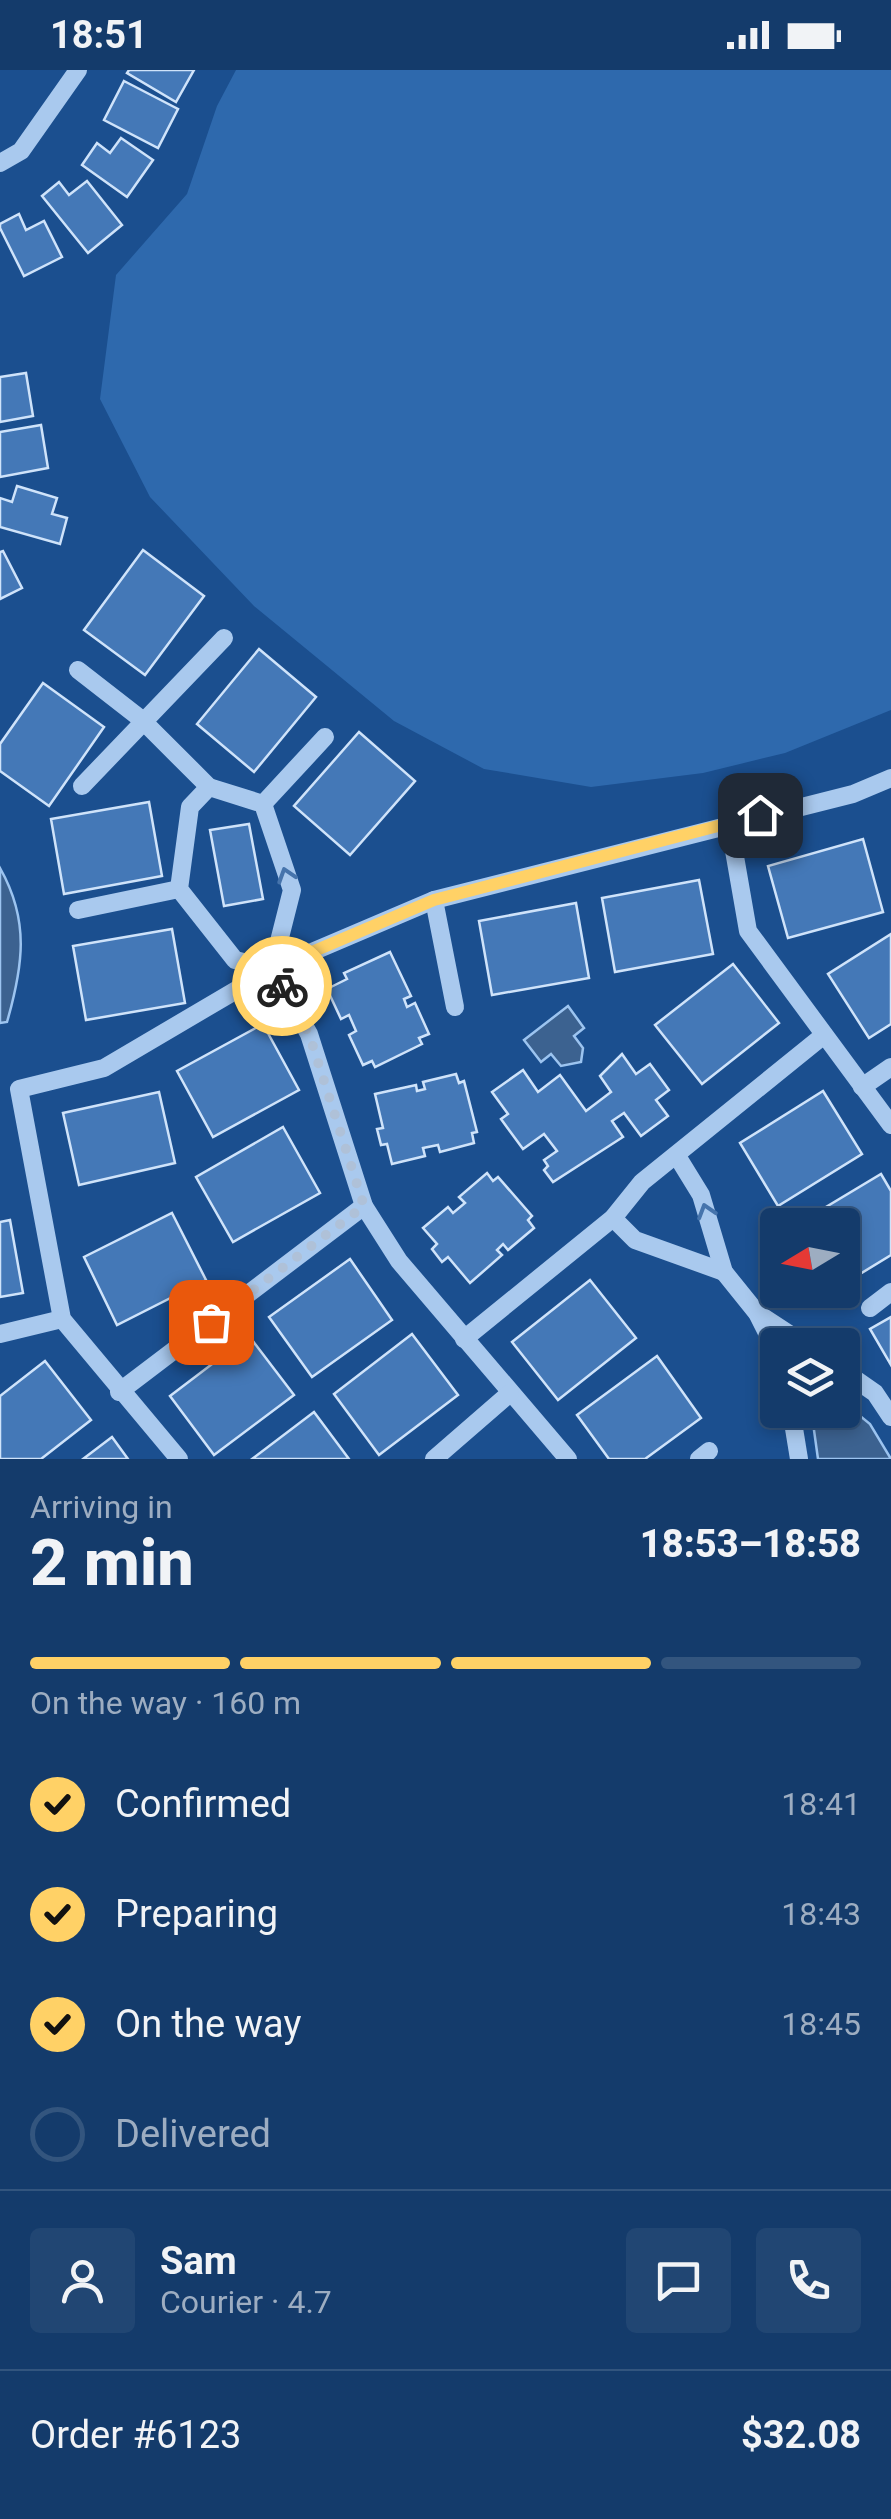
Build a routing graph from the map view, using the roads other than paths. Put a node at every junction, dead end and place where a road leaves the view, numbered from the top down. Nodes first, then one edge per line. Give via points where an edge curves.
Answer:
1 (78, 70) edge
2 (0, 163) edge
3 (224, 638) dead end
4 (78, 670) dead end
5 (141, 719) junction
6 (324, 737) dead end
7 (891, 778) edge
8 (82, 786) dead end
9 (209, 787) junction
10 (263, 804) junction
11 (730, 822) junction
12 (179, 889) junction
13 (434, 900) junction
14 (78, 910) dead end
15 (272, 969) junction
16 (455, 1008) dead end
17 (824, 1036) junction
18 (891, 1067) edge
19 (862, 1087) junction
20 (9, 1090) edge
21 (891, 1125) edge
22 (676, 1156) junction
23 (364, 1206) junction
24 (613, 1218) junction
25 (724, 1272) junction
26 (891, 1292) edge
27 (870, 1308) dead end
28 (757, 1313) junction
29 (62, 1320) junction
30 (764, 1328) edge
31 (780, 1328) edge
32 (0, 1334) edge
33 (464, 1339) junction
34 (860, 1383) edge
35 (120, 1392) junction
36 (510, 1393) junction
37 (891, 1418) edge
38 (794, 1428) edge
39 (179, 1459) edge
40 (434, 1459) edge
41 (568, 1459) edge
42 (799, 1459) edge

1 - 2 street via 21,152
3 - 5 street
4 - 5 street
5 - 8 street
5 - 9 street
6 - 10 street
7 - 11 street via 854,794
9 - 10 street
9 - 12 street via 190,806
15 -> 10 street via 292,890
11 - 13 street
11 - 17 street via 748,931
12 - 14 street
12 - 15 street via 236,960
13 - 15 street
13 - 16 street
15 - 20 street via 104,1068
15 - 23 street via 309,1034
17 - 19 street
17 - 22 street
18 - 19 street
19 - 21 street
20 - 29 street
22 - 24 street via 642,1182
25 -> 22 street via 701,1195
23 - 33 street via 399,1261
23 - 35 street
24 - 25 street via 635,1240
24 - 33 street
25 - 28 street
26 - 27 street
28 - 30 street
28 - 31 street
29 - 32 street
29 - 35 street
33 - 36 street
34 - 37 street
35 - 39 street
36 - 40 street
36 - 41 street
38 - 42 street

